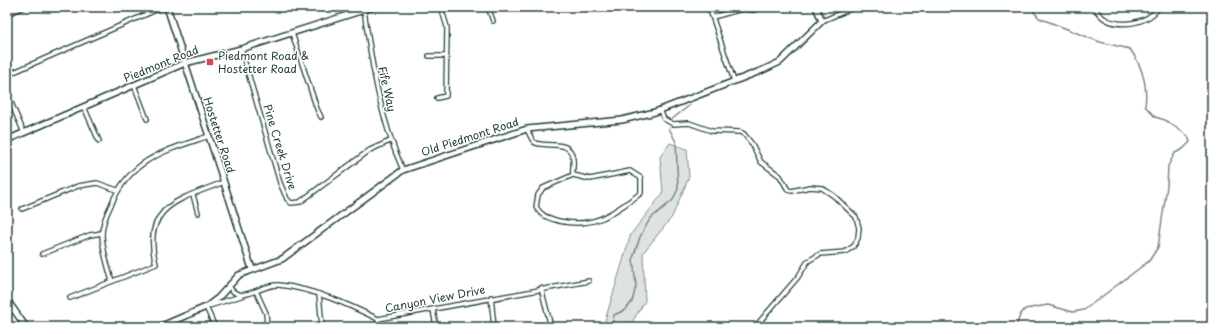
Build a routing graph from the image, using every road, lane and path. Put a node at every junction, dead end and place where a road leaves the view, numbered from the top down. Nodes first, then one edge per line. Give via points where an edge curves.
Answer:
1 (24, 7) edge
2 (163, 7) edge
3 (166, 7) edge
4 (374, 7) edge
5 (441, 7) edge
6 (488, 7) edge
7 (709, 7) edge
8 (816, 7) edge
9 (855, 7) edge
10 (1095, 7) edge
11 (1159, 7) edge
12 (364, 10) junction
13 (754, 10) dead end
14 (7, 14) edge
15 (713, 17) junction
16 (493, 21) dead end
17 (822, 21) junction
18 (292, 33) junction
19 (241, 49) junction
20 (429, 56) dead end
21 (446, 56) junction
22 (185, 62) junction
23 (7, 75) edge
24 (734, 81) junction
25 (134, 85) junction
26 (7, 93) edge
27 (437, 98) dead end
28 (84, 107) junction
29 (660, 110) junction
30 (321, 117) dead end
31 (147, 118) dead end
32 (527, 129) junction
33 (24, 133) junction
34 (209, 136) junction
35 (7, 140) edge
36 (99, 141) dead end
37 (390, 141) junction
38 (404, 170) junction
39 (573, 175) junction
40 (224, 182) junction
41 (117, 190) junction
42 (193, 195) junction
43 (22, 209) dead end
44 (198, 213) dead end
45 (102, 233) junction
46 (42, 254) dead end
47 (252, 269) junction
48 (589, 280) dead end
49 (112, 281) junction
50 (230, 286) junction
51 (541, 288) junction
52 (256, 291) junction
53 (319, 294) junction
54 (243, 295) junction
55 (491, 297) junction
56 (70, 298) dead end
57 (7, 300) edge
58 (206, 307) junction
59 (433, 309) junction
60 (14, 310) junction
61 (7, 312) edge
62 (378, 319) junction
63 (26, 327) edge
64 (159, 327) edge
65 (215, 327) edge
66 (267, 327) edge
67 (322, 327) edge
68 (378, 327) edge
69 (436, 327) edge
70 (494, 327) edge
71 (551, 327) edge
72 (755, 327) edge

1 - 14 street
2 - 23 street
3 - 22 street, Hostetter Road
4 - 12 street, Piedmont Road
5 - 21 street via 447,27
6 - 16 street
7 - 15 street
8 - 17 street
9 - 17 street, Old Piedmont Road
10 - 11 street via 1097,12 1107,19 1120,23 1136,23 1148,19
12 - 18 street, Piedmont Road
12 - 37 street, Fife Way via 373,72
13 - 15 street via 742,9
15 - 24 street
17 - 24 street, Old Piedmont Road via 780,62
18 - 19 street, Piedmont Road
18 - 30 street
19 - 22 street, Piedmont Road
19 - 37 street, Pine Creek Drive via 280,183 291,203 300,202 370,150
20 - 21 street
21 - 27 street via 446,96
22 - 25 street, Piedmont Road
22 - 34 street, Hostetter Road
24 - 29 street, Old Piedmont Road
25 - 28 street, Piedmont Road
25 - 31 street
26 - 33 street
28 - 33 street, Piedmont Road
28 - 36 street
29 - 32 street, Old Piedmont Road via 622,120
29 - 72 street via 664,120 673,124 689,123 712,131 740,132 752,144 761,162 780,176 788,190 822,188 856,217 859,234 851,249 845,252 820,254 808,261 798,278
32 - 38 street, Old Piedmont Road
32 - 39 street via 534,142 556,144 571,153
33 - 35 street, Piedmont Road
34 - 40 street, Hostetter Road
34 - 41 street via 157,154 133,170
37 - 38 street, Fife Way
38 - 47 street, Old Piedmont Road via 282,259
39 - 39 street via 590,179 630,171 641,178 641,193 591,223 570,223 545,218 536,208 538,195 550,184 566,180
40 - 42 street
40 - 47 street, Hostetter Road
41 - 43 street via 97,183 78,186
41 - 45 street
42 - 44 street
42 - 49 street via 169,205 158,218 152,235 156,264
45 - 46 street via 90,235
45 - 49 street
47 - 50 street, Old Piedmont Road via 239,275
48 - 51 street, Canyon View Drive
49 - 56 street
50 - 54 street via 235,293
50 - 58 street, Old Piedmont Road
51 - 55 street, Canyon View Drive
51 - 71 street
52 - 53 street, Canyon View Drive via 271,285 279,285
52 - 54 street, Canyon View Drive
52 - 66 street via 266,313
53 - 62 street, Canyon View Drive
53 - 67 street
54 - 58 street, Canyon View Drive
55 - 59 street, Canyon View Drive
55 - 70 street
57 - 60 street
58 - 64 street, Old Piedmont Road
58 - 65 street
59 - 62 street, Canyon View Drive
59 - 69 street
60 - 61 street
60 - 63 street
62 - 68 street

